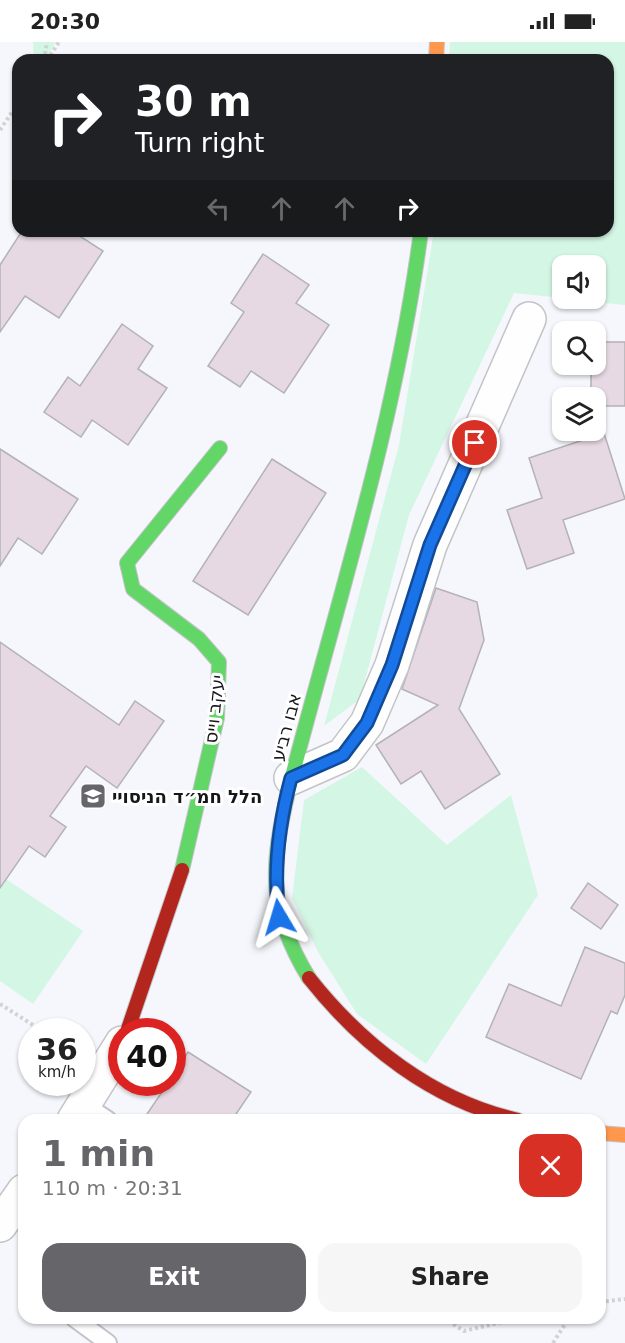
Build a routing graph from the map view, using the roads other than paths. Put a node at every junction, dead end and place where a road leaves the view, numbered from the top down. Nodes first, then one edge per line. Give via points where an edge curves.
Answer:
1 (420, 237) edge
2 (529, 319) dead end
3 (220, 448) dead end
4 (291, 778) junction
5 (132, 1018) edge
6 (108, 1074) edge
7 (89, 1114) edge
8 (495, 1114) edge
9 (606, 1133) edge
10 (625, 1135) edge
11 (18, 1200) edge
12 (0, 1225) edge
13 (82, 1324) edge
14 (108, 1343) edge

1 - 4 street, אבו רביע via 398,372
2 - 4 street via 430,545 392,665 367,723 343,755
3 - 5 street, יעקב וייס via 127,563 133,589 199,639 219,662 217,718 182,872
4 - 8 street, אבו רביע via 284,803 275,887 279,917 312,984 382,1053 432,1086
6 - 7 street
9 - 10 street
11 - 12 street
13 - 14 lane

